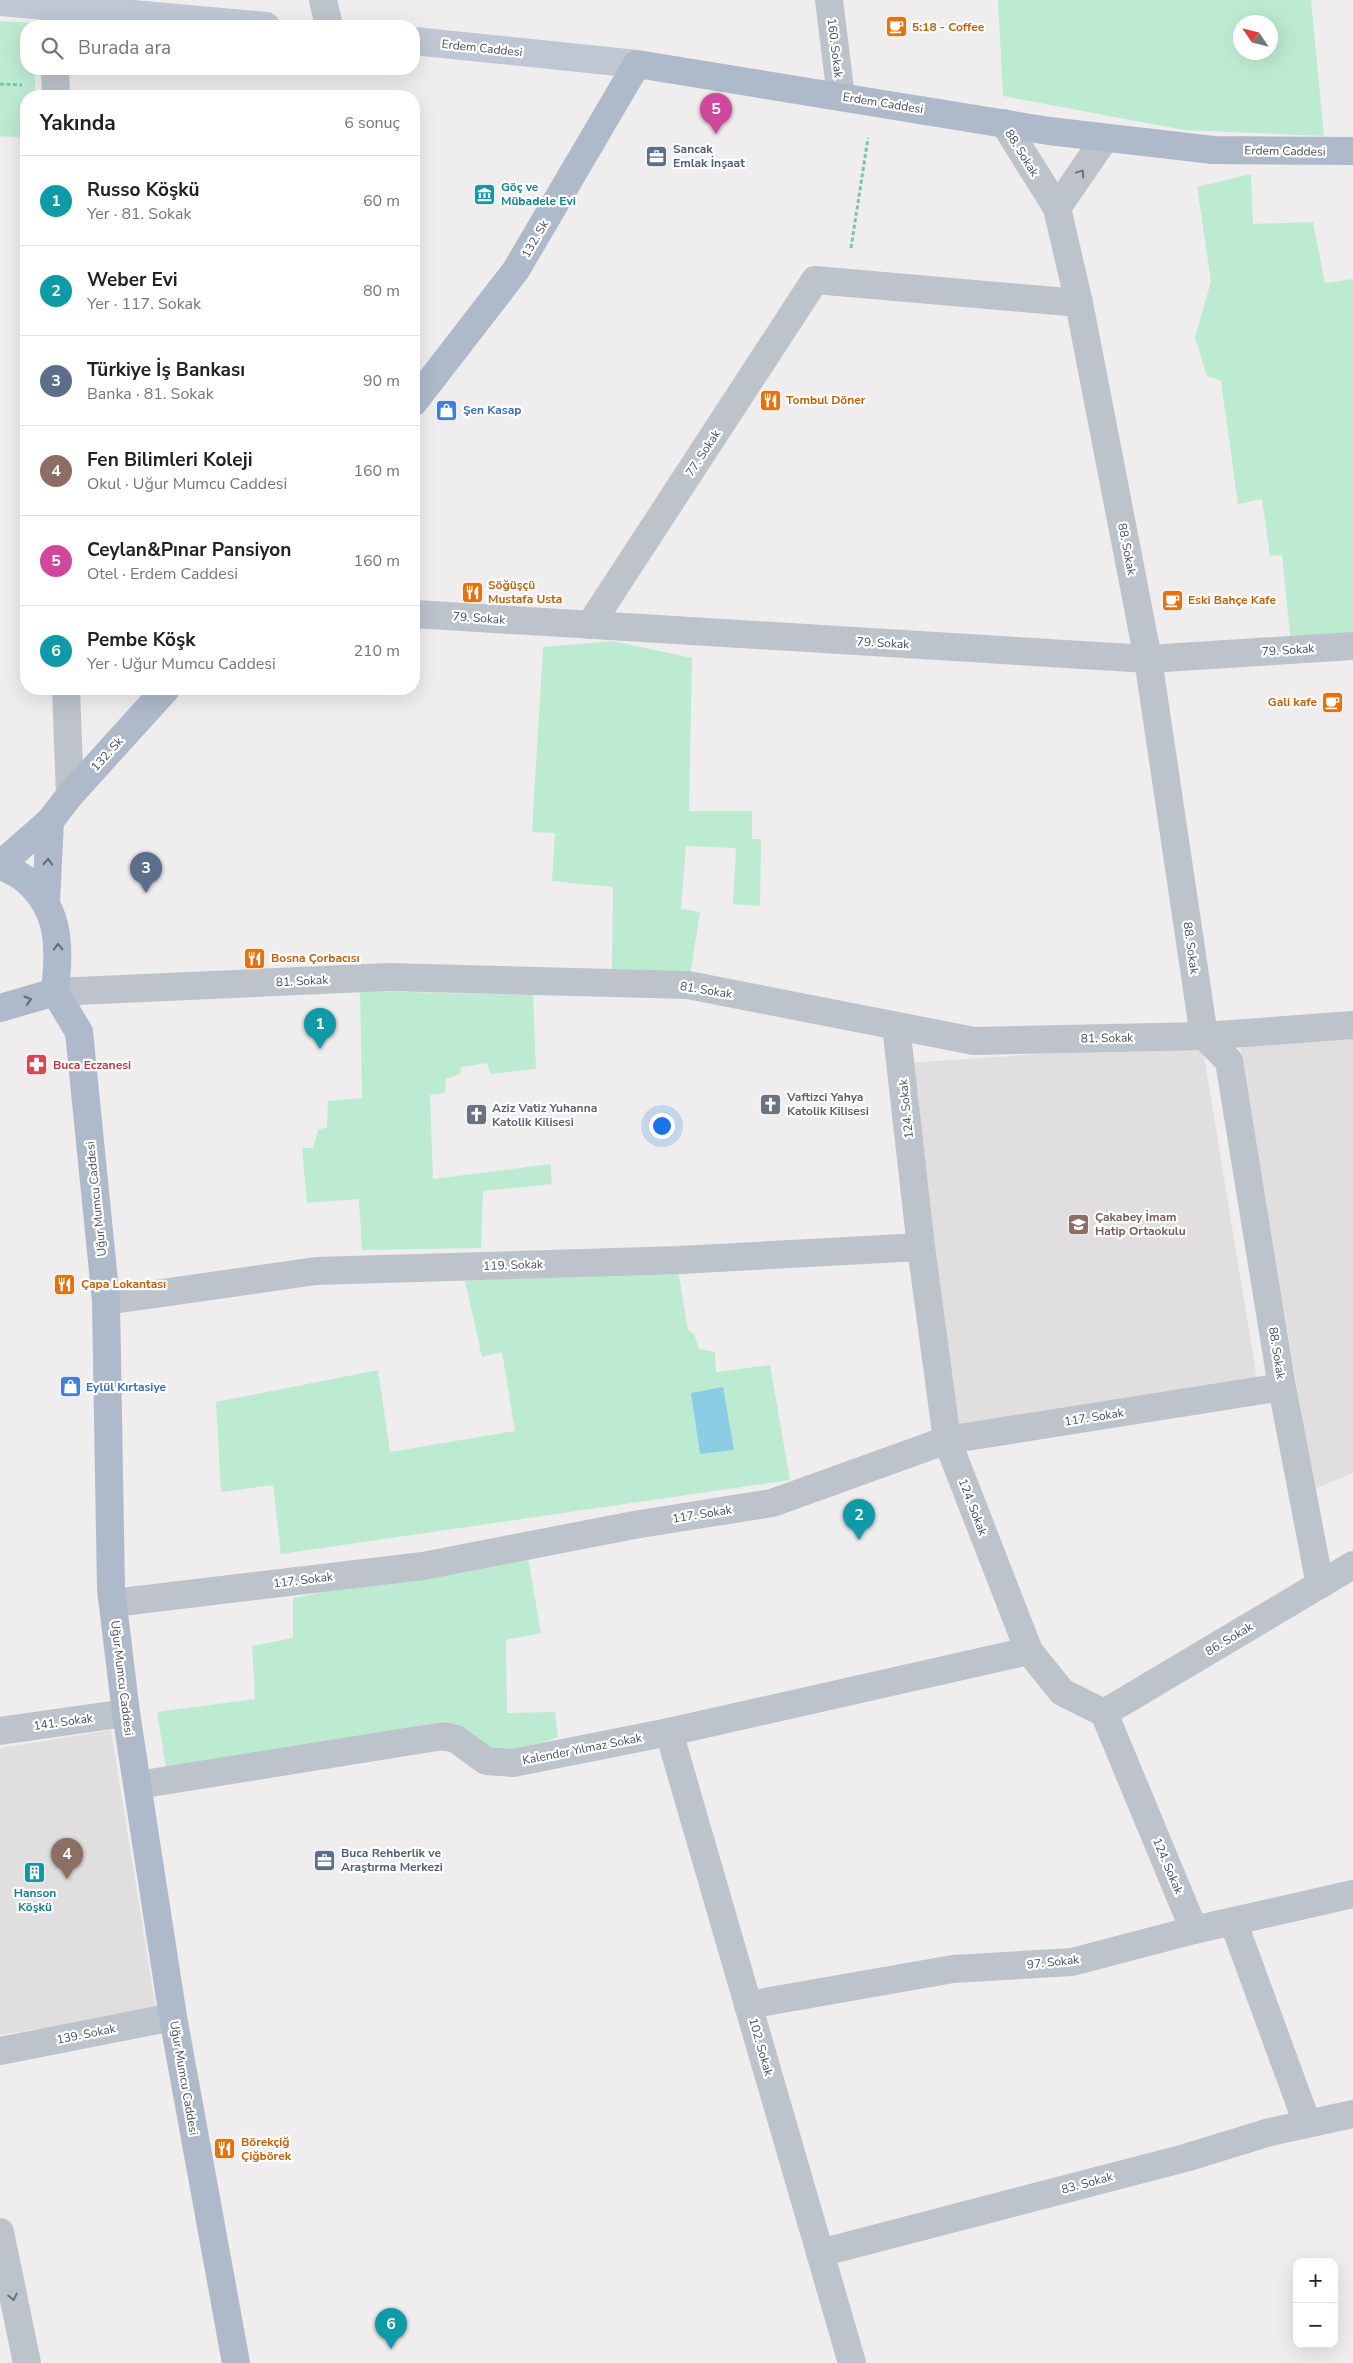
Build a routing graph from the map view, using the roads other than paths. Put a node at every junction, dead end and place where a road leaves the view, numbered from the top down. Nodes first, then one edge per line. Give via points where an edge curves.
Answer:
1 (323, 0) edge
2 (829, 0) edge
3 (0, 2) edge
4 (54, 10) edge
5 (186, 20) edge
6 (327, 20) edge
7 (420, 42) edge
8 (637, 64) junction
9 (55, 75) edge
10 (56, 90) edge
11 (841, 97) junction
12 (1004, 123) junction
13 (1105, 138) junction
14 (1353, 151) edge
15 (1057, 208) junction
16 (1079, 303) junction
17 (420, 394) edge
18 (420, 614) edge
19 (590, 625) junction
20 (1353, 646) edge
21 (1148, 659) junction
22 (66, 695) edge
23 (161, 695) edge
24 (70, 795) junction
25 (50, 821) junction
26 (0, 865) edge
27 (46, 903) junction
28 (55, 992) junction
29 (0, 1008) edge
30 (1353, 1025) edge
31 (896, 1026) junction
32 (1204, 1036) junction
33 (922, 1247) junction
34 (106, 1301) junction
35 (1282, 1387) junction
36 (947, 1440) junction
37 (1353, 1565) edge
38 (1320, 1584) junction
39 (113, 1603) junction
40 (1029, 1651) junction
41 (126, 1713) junction
42 (1104, 1713) junction
43 (0, 1731) edge
44 (669, 1732) junction
45 (138, 1786) junction
46 (1353, 1894) edge
47 (1233, 1921) junction
48 (1194, 1930) junction
49 (748, 2005) junction
50 (172, 2017) junction
51 (0, 2051) edge
52 (1353, 2114) edge
53 (1307, 2123) junction
54 (0, 2232) edge
55 (820, 2253) junction
56 (27, 2363) edge
57 (236, 2363) edge
58 (852, 2363) edge

1 - 6 street
2 - 11 street, 160. Sokak
3 - 4 main road
4 - 5 main road
7 - 8 main road, Erdem Caddesi
8 - 11 main road, Erdem Caddesi
8 - 17 main road, 132. Sk via 516,270
9 - 10 street
11 - 12 main road, Erdem Caddesi
12 - 13 main road, Erdem Caddesi
12 - 15 street, 88. Sokak
13 - 14 main road, Erdem Caddesi via 1213,150
15 -> 13 street
15 - 16 street, 88. Sokak
16 - 19 street, 77. Sokak via 815,280
16 - 21 street, 88. Sokak
18 - 19 street, 79. Sokak
19 - 21 street, 79. Sokak
20 - 21 street, 79. Sokak
21 - 32 street, 88. Sokak
22 - 24 street
23 - 24 main road, 132. Sk
24 - 25 main road, 132. Sk
25 - 26 main road, 132. Sk
27 -> 25 main road
26 - 27 main road via 26,880
28 -> 27 main road via 57,932
29 -> 28 main road
28 - 31 street, 81. Sokak via 388,977 688,986
28 - 34 main road, Uğur Mumcu Caddesi via 79,1032
30 - 32 street, 81. Sokak
31 - 32 street, 81. Sokak via 974,1040
31 - 33 street, 124. Sokak
32 - 35 street, 88. Sokak via 1229,1061
33 - 34 street, 119. Sokak via 680,1260 316,1271
33 - 36 street, 124. Sokak
34 - 39 main road, Uğur Mumcu Caddesi
35 - 36 street, 117. Sokak
35 - 38 street, 88. Sokak
36 - 39 street, 117. Sokak via 772,1503 634,1525 423,1566
36 - 40 street, 124. Sokak
37 - 38 street, 86. Sokak
38 - 42 street, 86. Sokak
39 - 41 main road, Uğur Mumcu Caddesi
40 - 42 street, 124. Sokak via 1062,1692
40 - 44 street, Kalender Yılmaz Sokak
41 - 43 street, 141. Sokak
41 - 45 main road, Uğur Mumcu Caddesi
42 - 48 street, 124. Sokak
44 - 45 street, Kalender Yılmaz Sokak via 513,1763 486,1761 456,1739 443,1736
44 - 49 street, 102. Sokak
45 - 50 main road, Uğur Mumcu Caddesi
46 - 47 street, 97. Sokak
47 - 48 street, 97. Sokak
47 - 53 street
48 - 49 street, 97. Sokak via 1072,1962 952,1969
49 - 55 street, 102. Sokak
50 - 51 street, 139. Sokak
50 - 57 main road, Uğur Mumcu Caddesi
52 - 53 street, 83. Sokak
53 - 55 street, 83. Sokak
54 -> 56 street
55 - 58 street, 102. Sokak

